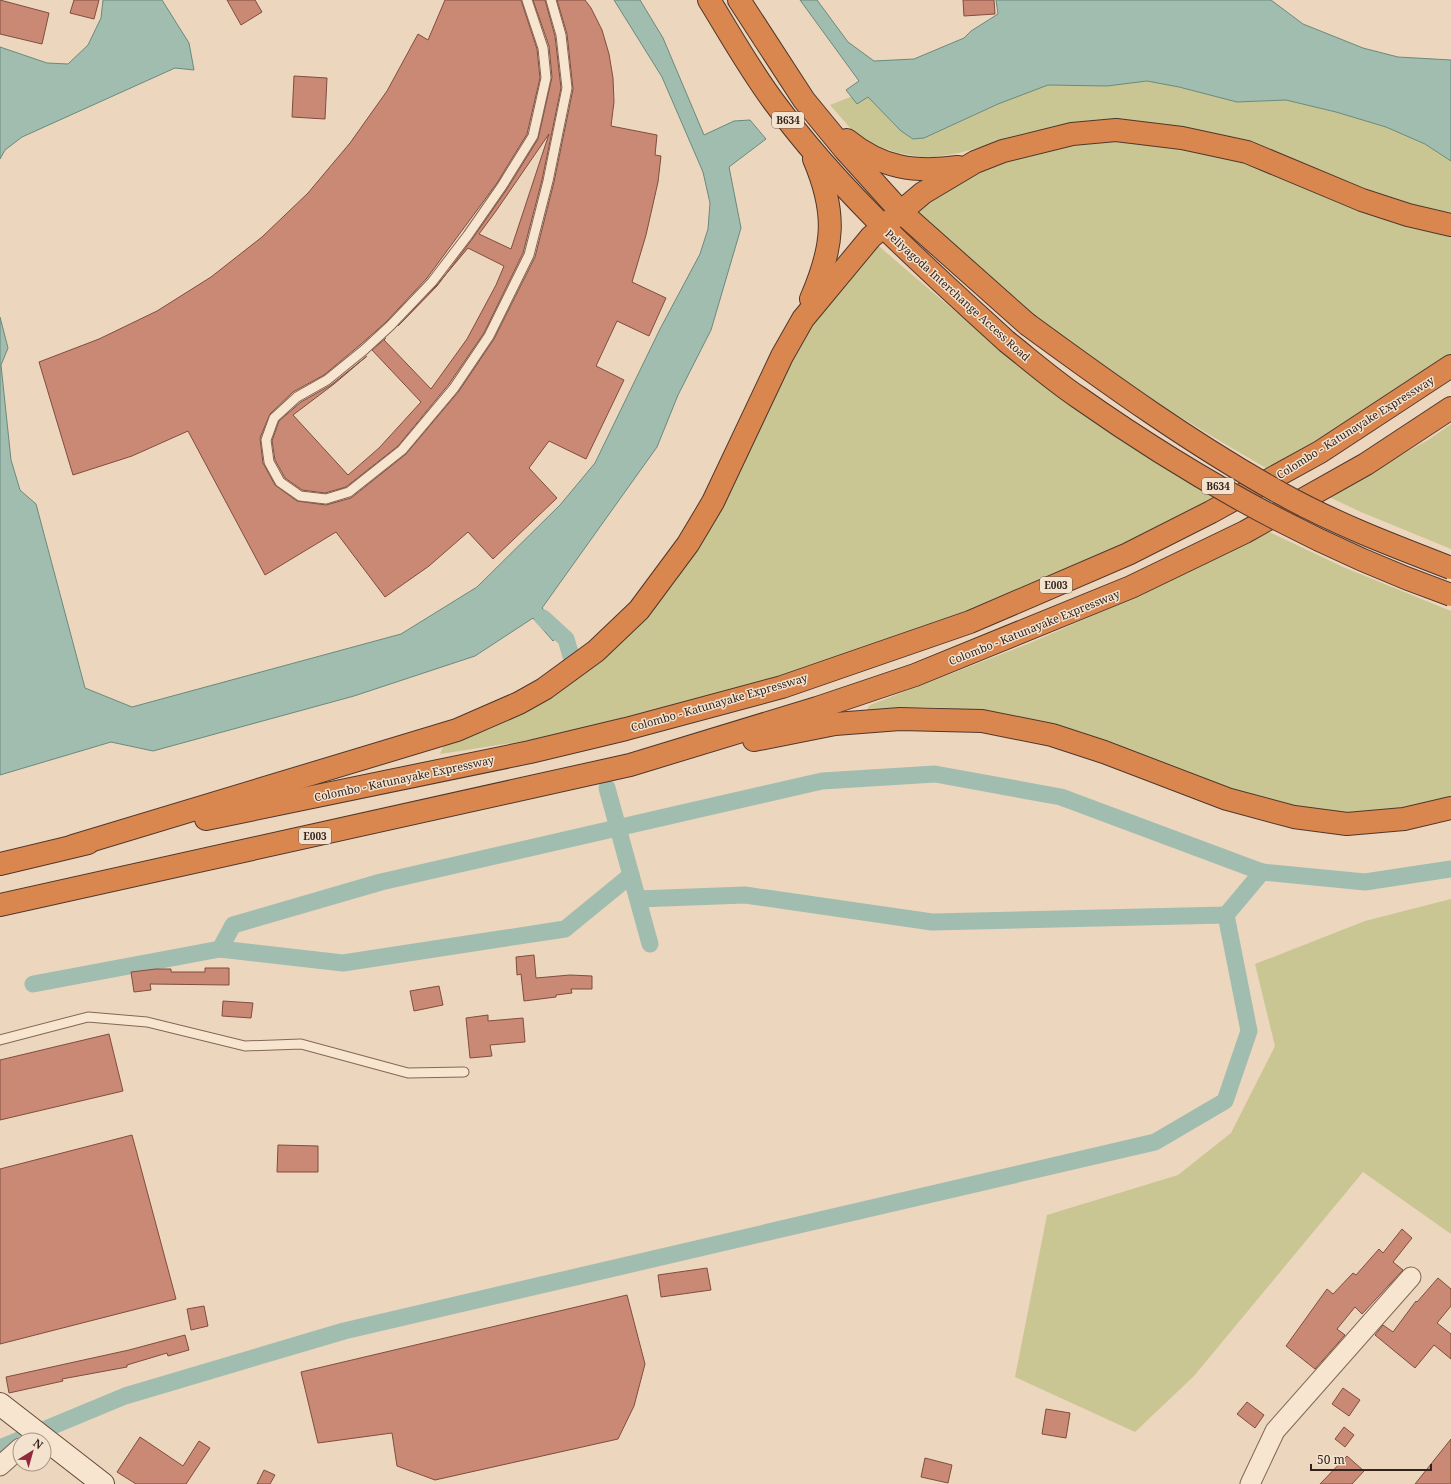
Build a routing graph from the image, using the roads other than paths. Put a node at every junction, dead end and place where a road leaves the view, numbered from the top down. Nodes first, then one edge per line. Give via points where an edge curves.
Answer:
1 (527, 0) edge
2 (551, 0) edge
3 (709, 0) edge
4 (739, 0) edge
5 (817, 116) junction
6 (808, 144) junction
7 (975, 162) junction
8 (901, 212) junction
9 (1451, 226) edge
10 (883, 228) junction
11 (803, 319) junction
12 (1451, 366) edge
13 (1451, 408) edge
14 (1451, 568) edge
15 (1451, 595) edge
16 (630, 766) junction
17 (1451, 808) edge
18 (73, 846) junction
19 (0, 864) edge
20 (0, 905) edge
21 (0, 1040) edge
22 (464, 1072) dead end
23 (1411, 1277) dead end
24 (1, 1405) edge
25 (29, 1432) edge
26 (52, 1449) edge
27 (12, 1455) edge
28 (0, 1466) edge
29 (103, 1484) edge
30 (1250, 1484) edge

1 - 2 lane via 543,48 546,78 533,136 485,210 426,288 364,350 327,380 298,397 274,418 266,440 269,462 280,482 300,496 326,499 349,492 402,450 454,388 489,336 529,255 548,181 567,88 561,35
3 - 6 highway, Peliyagoda Interchange Access Road / B634 via 774,102
4 - 5 highway, B634
5 - 7 highway via 880,162 933,171
5 - 8 highway, B634
6 - 10 highway, Peliyagoda Interchange Access Road / B634
6 - 11 highway via 827,195 830,239 824,268
7 - 8 highway via 935,185
7 - 9 highway via 1003,151 1072,134 1116,130 1182,138 1246,152 1362,200
8 - 10 highway
8 - 14 highway, B634, bridge via 1027,324 1163,422 1283,494 1341,523
10 - 11 highway via 871,237
10 - 15 highway, Peliyagoda Interchange Access Road / B634, bridge via 1006,341 1076,396 1140,439 1253,506 1326,544
11 - 18 highway via 782,356 713,502 688,544 639,610 596,651 544,689 519,703 457,730
12 - 18 highway, Colombo - Katunayake Expressway / E003 via 1320,452 1223,506 1128,554 970,622 782,687 530,752
13 - 16 highway, Colombo - Katunayake Expressway / E003 via 1366,464 1302,502 1131,587 915,675
16 - 17 highway via 835,724 900,719 982,721 1052,735 1227,799 1294,817 1354,824 1404,819
16 - 20 highway, Colombo - Katunayake Expressway / E003
18 - 19 highway, Colombo - Katunayake Expressway / E003
21 - 22 lane via 88,1018 147,1022 245,1046 301,1044 408,1073
23 - 30 street via 1275,1431
24 - 25 street
26 - 29 street
27 - 28 street

